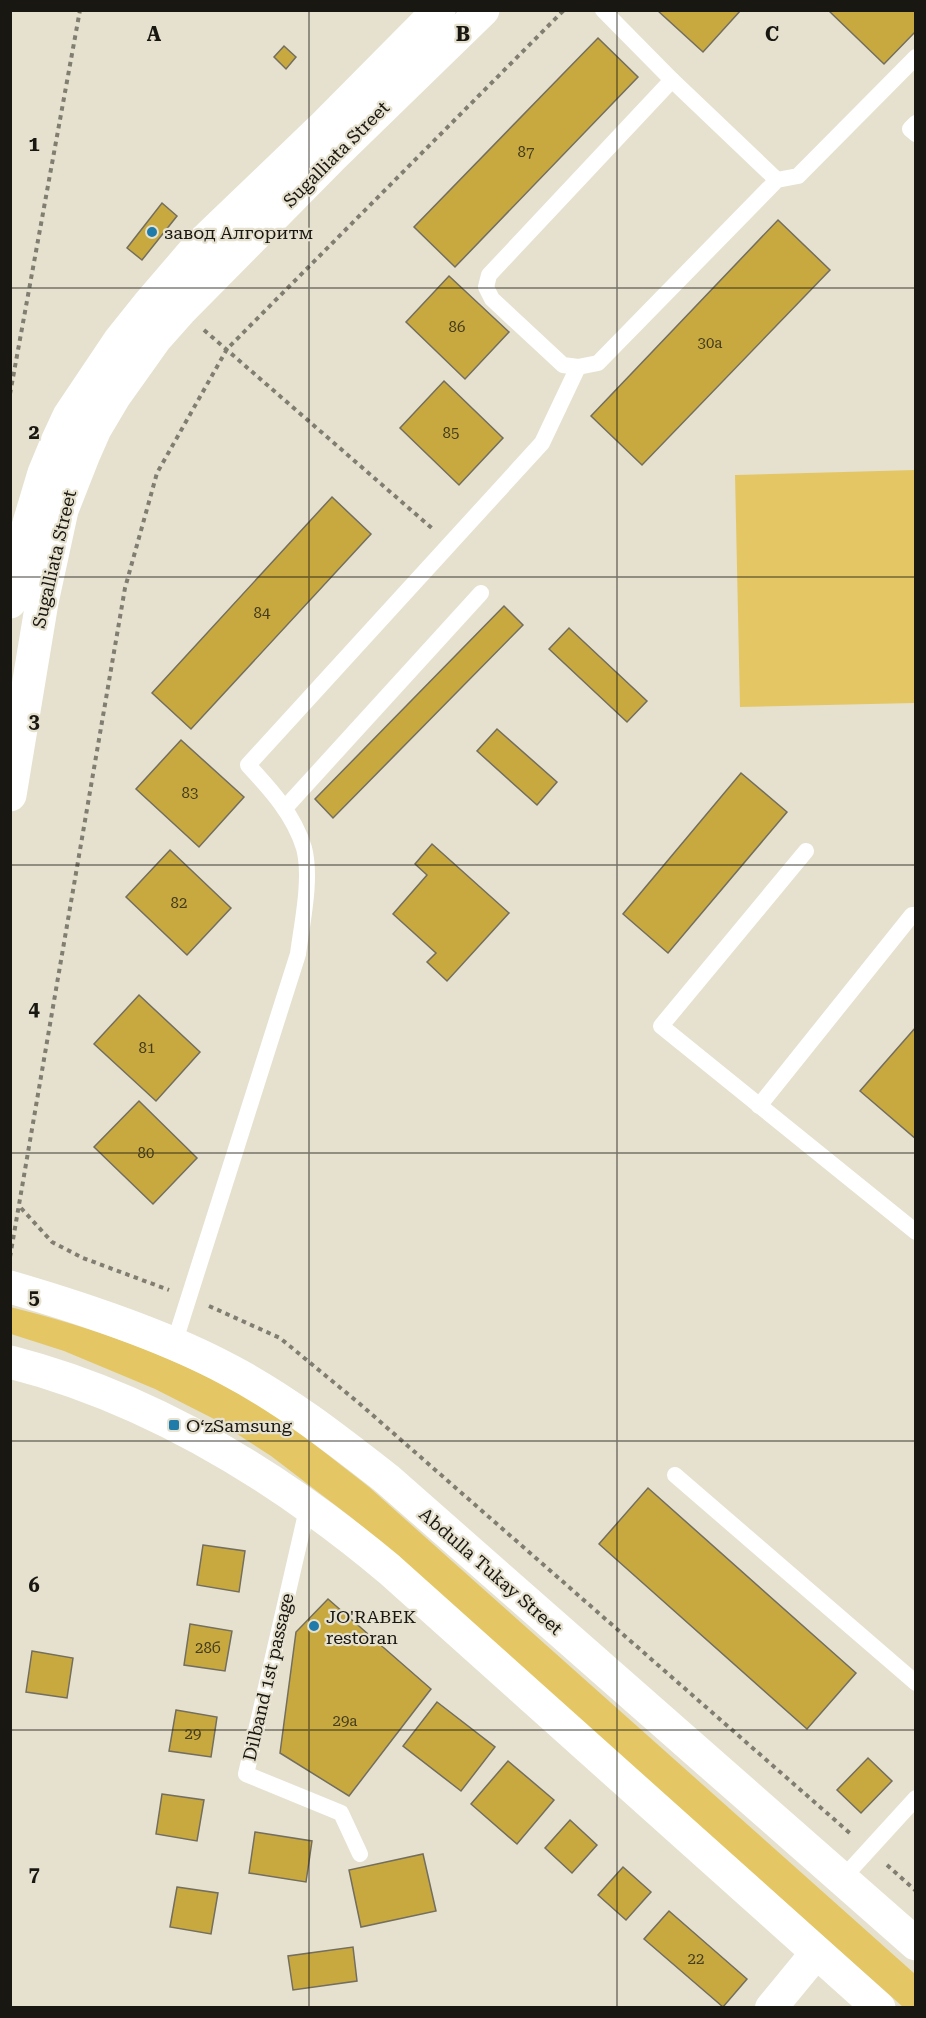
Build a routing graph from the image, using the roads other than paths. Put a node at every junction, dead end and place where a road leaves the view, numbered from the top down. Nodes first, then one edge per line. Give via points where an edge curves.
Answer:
1 (439, 10) edge
2 (483, 10) edge
3 (603, 10) edge
4 (915, 57) edge
5 (672, 80) junction
6 (915, 123) edge
7 (915, 134) edge
8 (777, 180) junction
9 (578, 367) junction
10 (481, 593) dead end
11 (10, 602) edge
12 (10, 795) edge
13 (285, 808) junction
14 (806, 851) dead end
15 (915, 915) edge
16 (759, 1106) junction
17 (915, 1232) edge
18 (10, 1287) edge
19 (174, 1344) junction
20 (10, 1362) edge
21 (675, 1475) dead end
22 (308, 1505) junction
23 (915, 1683) edge
24 (915, 1798) edge
25 (360, 1854) dead end
26 (843, 1879) junction
27 (915, 1944) edge
28 (817, 1952) junction
29 (771, 2007) edge
30 (879, 2007) edge

1 - 11 street, Sugalliata Street via 196,249 120,340 69,416 56,444 26,534
2 - 12 street, Sugalliata Street via 180,311 150,345 110,405 84,454 60,520 40,613
3 - 5 lane
4 - 8 lane via 798,176
5 - 8 lane
5 - 9 lane via 489,275 486,287 492,299 563,365
6 - 7 lane via 910,129
8 - 9 lane via 598,363
9 - 13 lane via 542,443 248,765
10 - 13 lane
13 - 19 lane via 305,859 298,954
14 - 16 lane via 661,1026
15 - 16 lane
16 - 17 lane
18 - 19 street, Abdulla Tukay Street
19 - 26 street, Abdulla Tukay Street via 281,1401 387,1479
20 - 22 street via 68,1379 174,1425 227,1453
21 - 23 lane
22 - 25 lane, Dilband 1st passage via 246,1774 341,1813
22 - 28 street via 389,1569
24 - 26 lane
26 - 27 street, Abdulla Tukay Street
28 - 29 street
28 - 30 street

